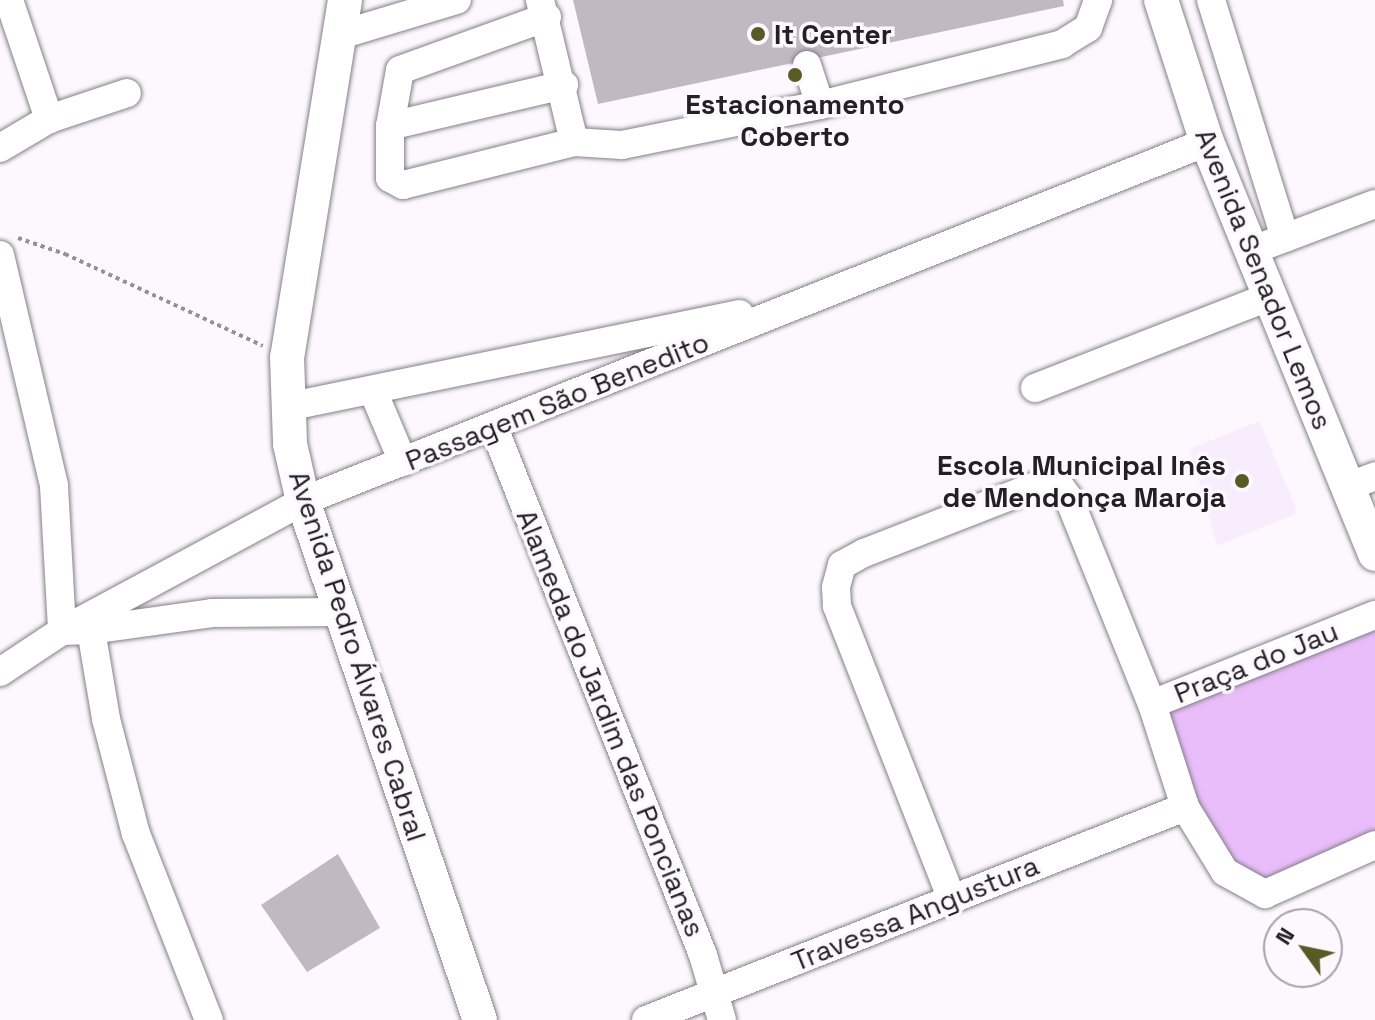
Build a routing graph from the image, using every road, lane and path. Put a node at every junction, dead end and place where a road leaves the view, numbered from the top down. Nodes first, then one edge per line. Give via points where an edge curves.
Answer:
1 (9, 0) edge
2 (345, 0) edge
3 (457, 0) edge
4 (1098, 0) edge
5 (1161, 0) edge
6 (1211, 0) edge
7 (544, 8) edge
8 (340, 35) junction
9 (807, 65) dead end
10 (564, 85) junction
11 (127, 93) dead end
12 (820, 105) junction
13 (49, 119) junction
14 (390, 126) junction
15 (574, 142) junction
16 (1207, 142) junction
17 (0, 148) edge
18 (1375, 204) edge
19 (1285, 238) junction
20 (6, 246) edge
21 (1253, 250) junction
22 (1271, 296) junction
23 (811, 299) junction
24 (287, 357) junction
25 (1035, 388) dead end
26 (373, 391) junction
27 (287, 407) junction
28 (494, 428) junction
29 (403, 462) junction
30 (1361, 482) edge
31 (303, 501) junction
32 (1375, 554) edge
33 (340, 612) junction
34 (1375, 615) edge
35 (91, 630) junction
36 (62, 631) junction
37 (0, 672) edge
38 (1152, 704) junction
39 (1185, 807) junction
40 (1375, 845) edge
41 (951, 897) junction
42 (711, 993) junction
43 (209, 1020) edge
44 (480, 1020) edge
45 (646, 1020) edge
46 (722, 1020) edge

1 - 13 street
2 - 8 main road, Avenida Pedro Álvares Cabral
3 - 8 street
4 - 12 street via 1088,28 1071,40
5 - 16 main road, Avenida Senador Lemos
6 - 19 street
7 - 10 street
7 - 14 street via 400,70
8 - 24 main road, Avenida Pedro Álvares Cabral
9 - 12 street
10 - 14 street
10 - 15 street
11 - 13 street
12 - 15 street via 622,145
13 - 17 street
14 - 15 street via 390,178 403,185
16 - 21 main road, Avenida Senador Lemos
16 - 23 street, Passagem São Benedito
18 - 19 street
19 - 21 street
20 - 24 path via 65,254
20 - 36 street via 54,486
21 - 22 main road, Avenida Senador Lemos
22 - 25 street
22 - 30 main road, Avenida Senador Lemos
23 - 26 street, Passagem São Benedito
23 - 28 street, Passagem São Benedito
24 - 27 main road, Avenida Pedro Álvares Cabral
26 - 27 street, Passagem São Benedito
26 - 29 street
27 - 31 main road, Avenida Pedro Álvares Cabral
28 - 29 street, Passagem São Benedito
28 - 42 street, Alameda do Jardim das Poncianas via 703,955
29 - 31 street, Passagem São Benedito
30 - 32 main road, Avenida Senador Lemos
31 - 33 main road, Avenida Pedro Álvares Cabral
31 - 36 street, Passagem São Benedito
33 - 35 street via 212,613
33 - 44 main road, Avenida Pedro Álvares Cabral
34 - 38 street, Praça do Jau
35 - 36 street
35 - 43 street via 106,719 136,834
36 - 37 street, Passagem São Benedito
38 - 39 street, Praça do Jau
38 - 41 street via 1059,485 1044,483 842,565 837,606
39 - 40 street, Praça do Jau via 1225,872 1265,894
39 - 41 street, Travessa Angustura
41 - 42 street, Travessa Angustura
42 - 45 street, Travessa Angustura
42 - 46 street, Alameda do Jardim das Poncianas

